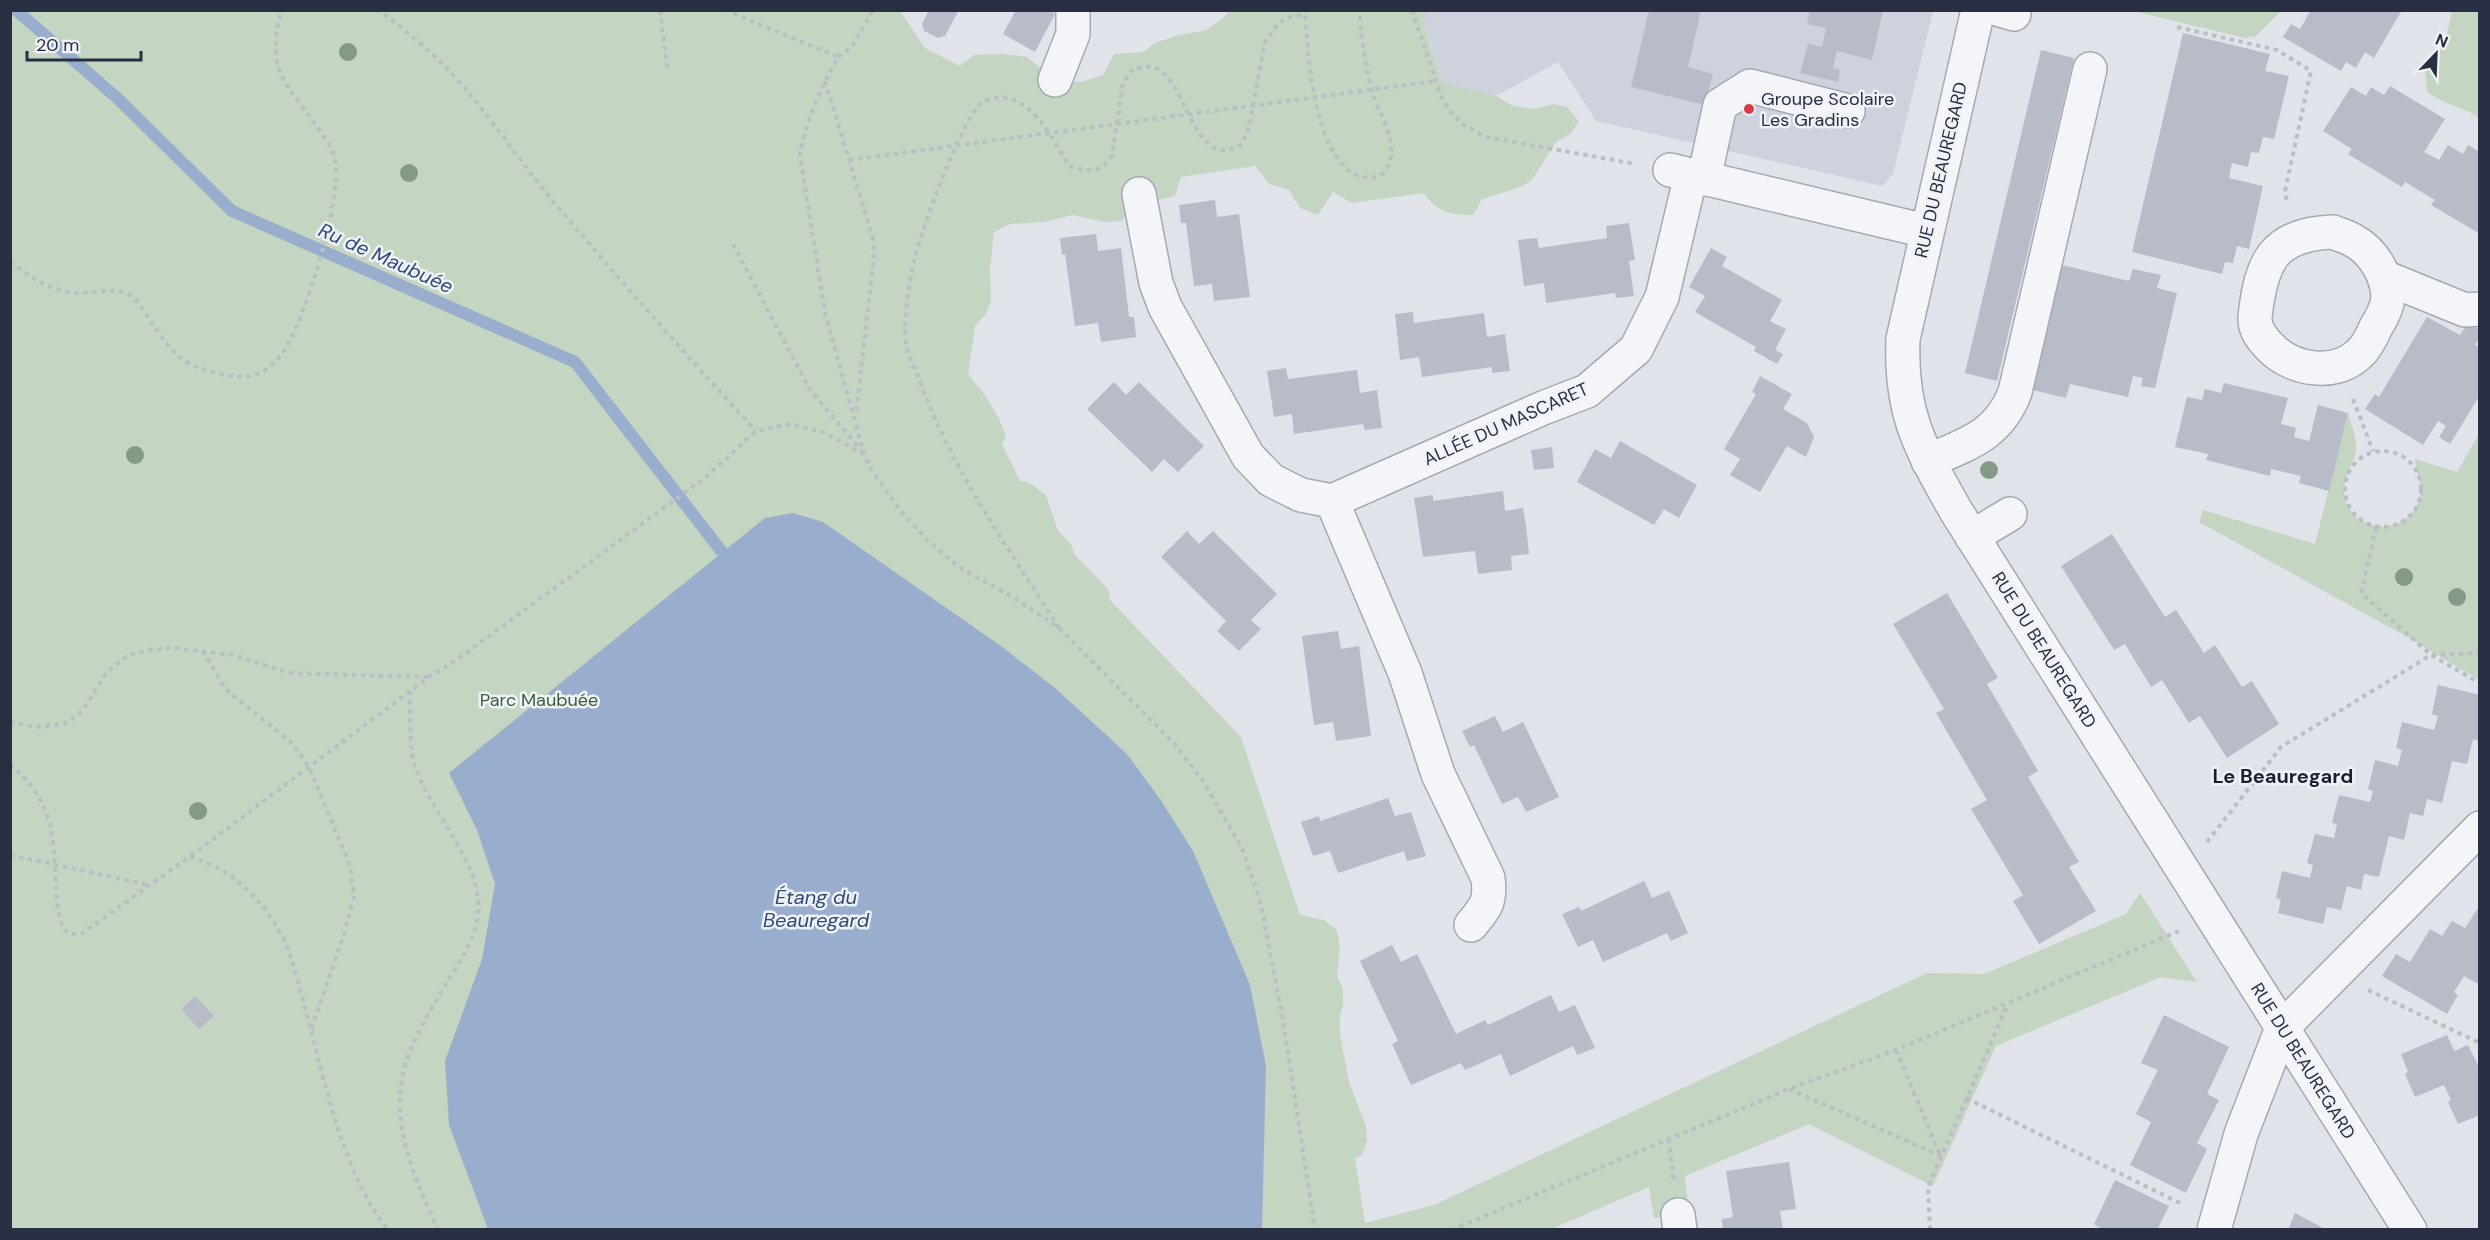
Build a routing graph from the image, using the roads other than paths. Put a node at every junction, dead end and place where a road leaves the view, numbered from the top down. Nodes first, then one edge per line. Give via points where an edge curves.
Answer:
1 (1073, 10) edge
2 (1978, 10) edge
3 (2090, 69) dead end
4 (1055, 80) dead end
5 (1848, 111) dead end
6 (1688, 174) junction
7 (1139, 194) dead end
8 (1926, 231) junction
9 (2384, 277) junction
10 (2480, 309) edge
11 (1929, 461) junction
12 (1332, 501) junction
13 (2010, 514) dead end
14 (1972, 537) junction
15 (2480, 828) edge
16 (1471, 925) dead end
17 (2282, 1028) junction
18 (2214, 1230) edge
19 (2410, 1230) edge

1 - 4 street via 1073,34
2 - 8 street, RUE DU BEAUREGARD
3 - 11 street via 2009,409 1979,440
5 - 6 street, ALLÉE DU MASCARET via 1750,86 1720,105
6 - 8 street
6 - 12 street, ALLÉE DU MASCARET via 1662,297 1636,349 1587,391
7 - 12 street via 1156,284 1165,307 1248,456 1270,480 1301,495
8 - 11 street, RUE DU BEAUREGARD via 1903,339 1902,366 1906,406
9 - 9 street via 2373,257 2355,241 2333,232 2310,233 2290,240 2272,255 2257,300 2254,324 2278,355 2297,365 2319,369 2340,365 2359,354 2382,317 2388,299
9 - 10 street via 2465,310
11 - 14 street, RUE DU BEAUREGARD
12 - 16 street via 1405,673 1438,774 1488,878 1490,896
13 - 14 street
14 - 17 street, RUE DU BEAUREGARD
15 - 17 street
17 - 18 street via 2241,1134
17 - 19 street, RUE DU BEAUREGARD

